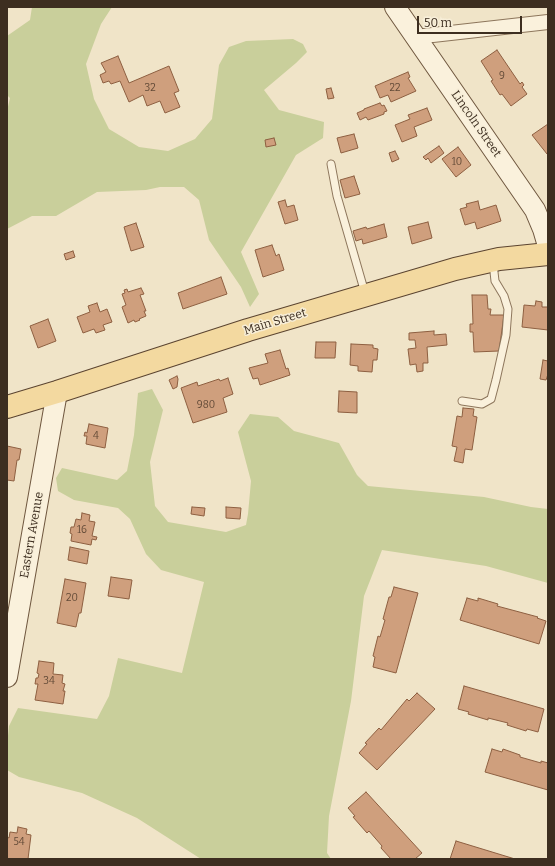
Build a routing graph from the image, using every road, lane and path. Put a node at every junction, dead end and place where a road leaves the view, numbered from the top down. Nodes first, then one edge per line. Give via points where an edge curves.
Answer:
1 (395, 7) edge
2 (548, 22) edge
3 (415, 37) junction
4 (331, 164) dead end
5 (548, 246) edge
6 (548, 254) edge
7 (492, 260) junction
8 (366, 296) junction
9 (57, 392) junction
10 (462, 401) dead end
11 (7, 407) edge
12 (7, 677) edge

1 - 3 street, Lincoln Street
2 - 3 street
3 - 5 street, Lincoln Street via 532,206
4 - 8 lane via 337,196
6 - 7 main road, Main Street
7 - 8 main road, Main Street
7 - 10 lane via 495,281 508,309 506,335 491,399 482,404
8 - 9 main road, Main Street via 248,330
9 - 11 main road, Main Street
9 - 12 street, Eastern Avenue

